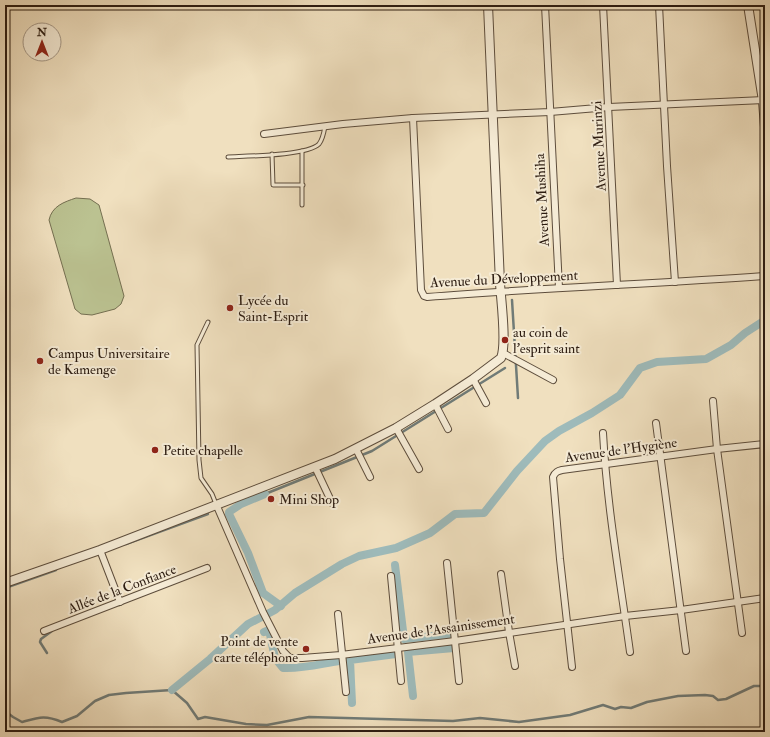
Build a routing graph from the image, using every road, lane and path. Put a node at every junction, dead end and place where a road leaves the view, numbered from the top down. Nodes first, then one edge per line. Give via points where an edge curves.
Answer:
1 (488, 5) edge
2 (545, 5) edge
3 (603, 5) edge
4 (659, 5) edge
5 (748, 5) edge
6 (764, 101) edge
7 (664, 105) junction
8 (609, 107) junction
9 (550, 112) junction
10 (493, 114) junction
11 (413, 118) junction
12 (325, 126) junction
13 (765, 127) edge
14 (264, 134) dead end
15 (302, 151) junction
16 (272, 154) junction
17 (228, 157) dead end
18 (303, 185) junction
19 (302, 205) dead end
20 (765, 276) edge
21 (675, 282) junction
22 (617, 285) junction
23 (559, 288) junction
24 (500, 291) junction
25 (208, 322) dead end
26 (503, 353) junction
27 (473, 379) junction
28 (553, 380) dead end
29 (713, 401) dead end
30 (486, 403) dead end
31 (435, 404) junction
32 (656, 423) dead end
33 (396, 428) junction
34 (448, 429) dead end
35 (603, 433) dead end
36 (765, 444) edge
37 (356, 449) junction
38 (718, 449) junction
39 (660, 457) junction
40 (605, 465) junction
41 (315, 467) junction
42 (419, 468) dead end
43 (370, 477) dead end
44 (332, 503) dead end
45 (216, 504) junction
46 (100, 550) junction
47 (447, 563) dead end
48 (207, 568) dead end
49 (501, 574) dead end
50 (391, 576) dead end
51 (5, 583) edge
52 (765, 598) edge
53 (120, 602) junction
54 (737, 602) junction
55 (681, 610) junction
56 (338, 614) dead end
57 (625, 616) junction
58 (567, 624) junction
59 (44, 631) dead end
60 (508, 632) junction
61 (742, 634) dead end
62 (455, 641) junction
63 (398, 647) junction
64 (630, 652) dead end
65 (686, 652) dead end
66 (341, 655) junction
67 (514, 666) dead end
68 (572, 667) dead end
69 (401, 681) dead end
70 (459, 682) dead end
71 (346, 692) dead end

1 - 10 street
2 - 9 street, Avenue Mushiha
3 - 8 street, Avenue Murinzi
4 - 7 street
5 - 6 street
6 - 7 street
6 - 13 street
7 - 8 street
7 - 21 street
8 - 9 street
8 - 22 street, Avenue Murinzi
9 - 10 street
9 - 23 street, Avenue Mushiha
10 - 11 street
10 - 24 street
11 - 12 street
11 - 24 street, Avenue du Développement via 421,293 427,297
12 - 14 street
12 - 15 lane via 323,137 318,144 312,149
15 - 16 lane
15 - 18 lane
16 - 17 lane
16 - 18 lane via 273,185
18 - 19 lane
20 - 21 street, Avenue du Développement
21 - 22 street, Avenue du Développement
22 - 23 street, Avenue du Développement
23 - 24 street, Avenue du Développement
24 - 26 street
25 - 45 lane via 197,345 199,460 201,478
26 - 27 street via 496,363
26 - 28 street
27 - 30 street
27 - 31 street
29 - 38 street
31 - 33 street
31 - 34 street
32 - 39 street
33 - 37 street
33 - 42 street
35 - 40 street
36 - 38 street, Avenue de l'Hygiène
37 - 41 street
37 - 43 street
38 - 39 street, Avenue de l'Hygiène
38 - 54 street
39 - 40 street, Avenue de l'Hygiène
39 - 55 street
40 - 57 street via 613,542
40 - 58 street, Avenue de l'Hygiène via 558,471 553,477
41 - 44 street
41 - 45 street
45 - 46 street
45 - 66 street, Avenue de l'Assainissement via 283,652 290,658
46 - 51 street
46 - 53 street
47 - 62 street
48 - 53 street, Allée de la Confiance
49 - 60 street
50 - 63 street
52 - 54 street, Avenue de l'Assainissement
53 - 59 street, Allée de la Confiance
54 - 55 street, Avenue de l'Assainissement
54 - 61 street
55 - 57 street, Avenue de l'Assainissement
55 - 65 street
56 - 66 street
57 - 58 street, Avenue de l'Assainissement
57 - 64 street
58 - 60 street, Avenue de l'Assainissement
58 - 68 street, Avenue de l'Hygiène
60 - 62 street, Avenue de l'Assainissement
60 - 67 street
62 - 63 street, Avenue de l'Assainissement
62 - 70 street
63 - 66 street, Avenue de l'Assainissement
63 - 69 street
66 - 71 street

